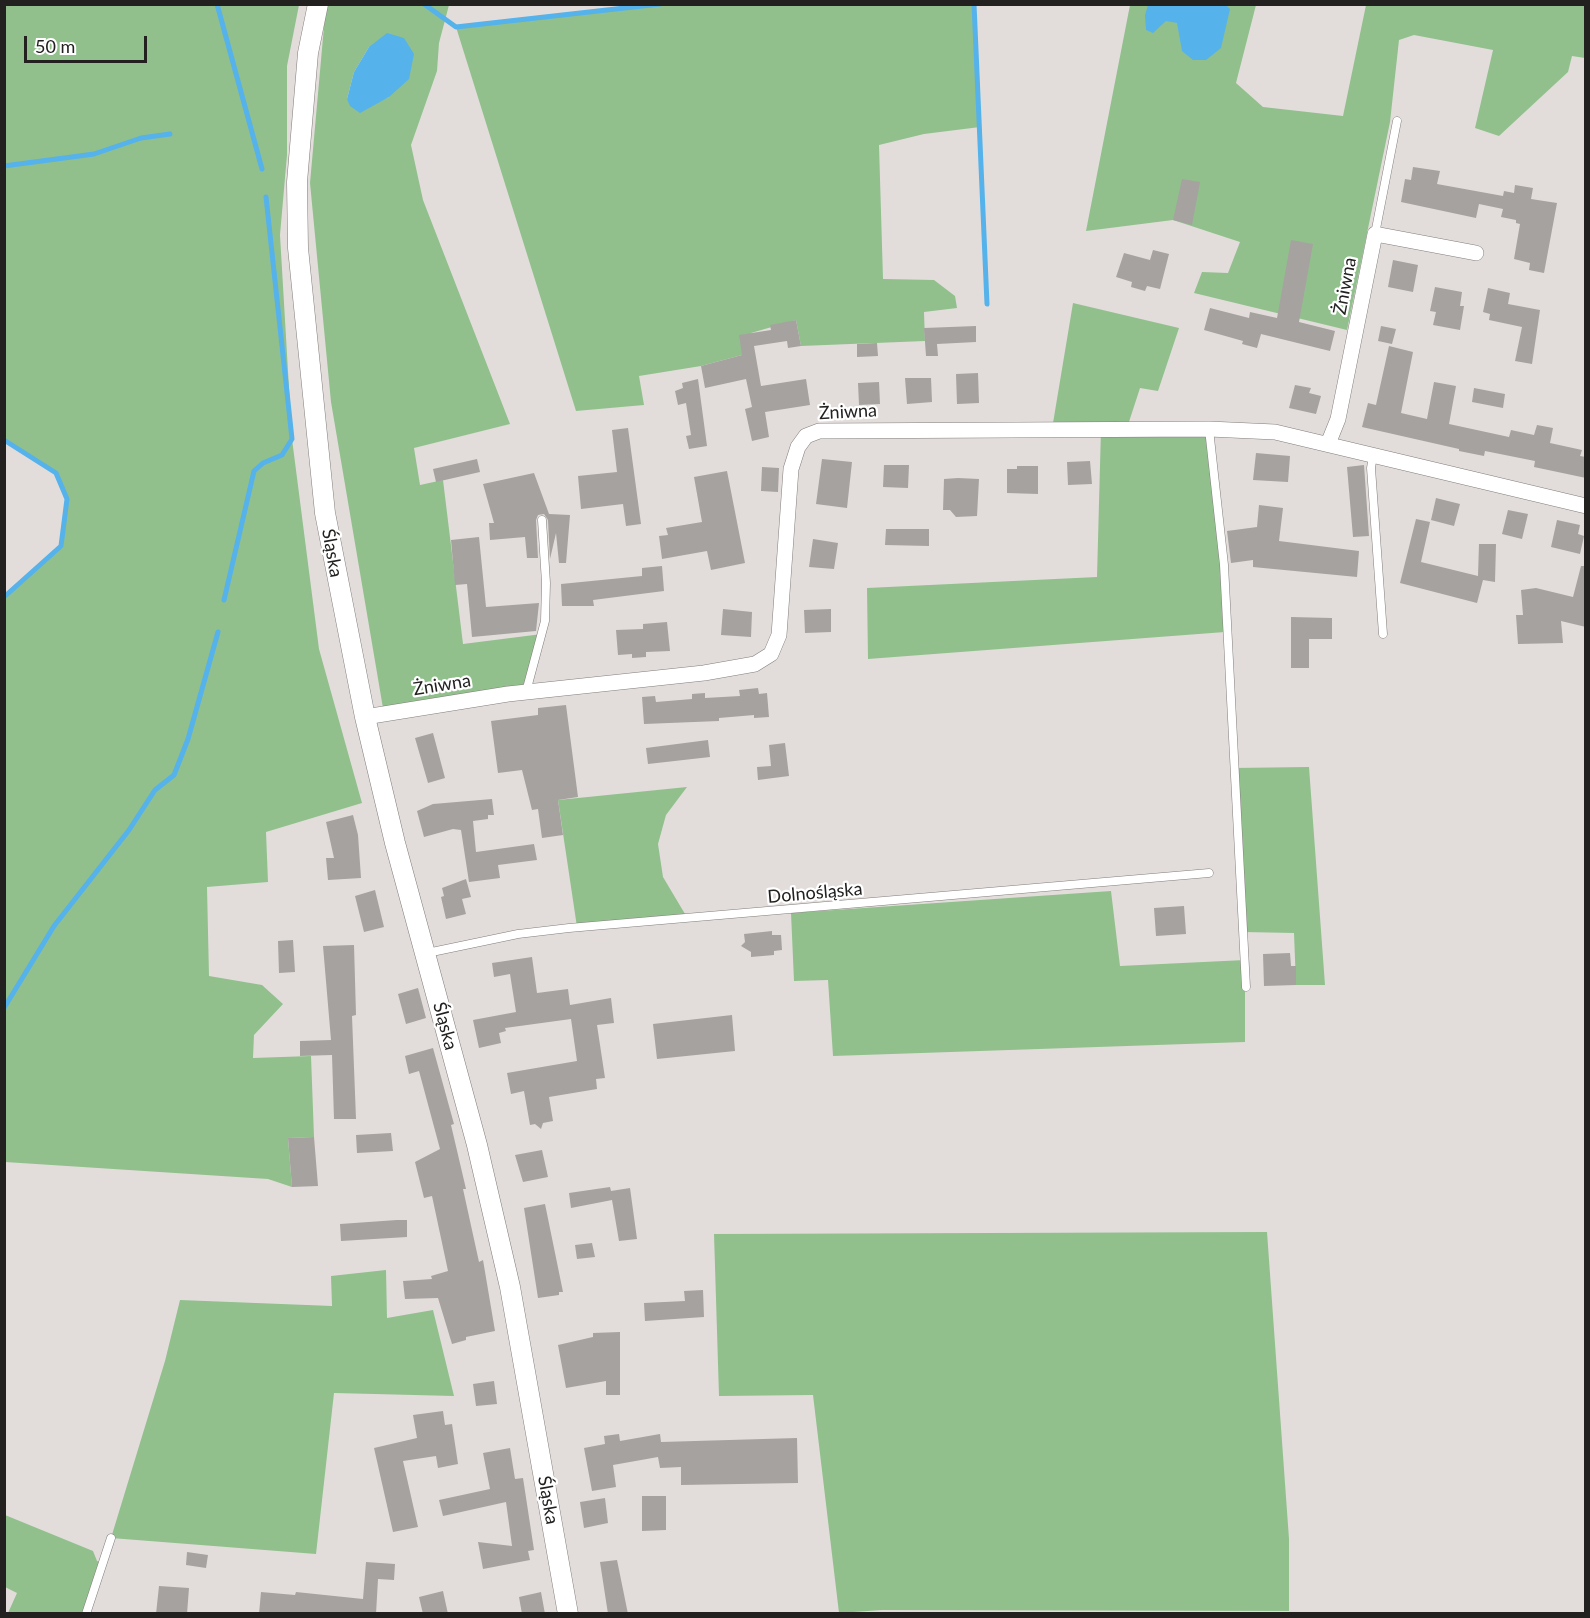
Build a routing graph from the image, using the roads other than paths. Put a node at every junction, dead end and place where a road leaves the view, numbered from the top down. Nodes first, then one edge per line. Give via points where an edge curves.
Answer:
1 (318, 4) edge
2 (1397, 121) dead end
3 (1376, 234) junction
4 (1476, 253) dead end
5 (1209, 429) junction
6 (1328, 444) junction
7 (1373, 455) junction
8 (1586, 506) edge
9 (542, 520) dead end
10 (1383, 634) dead end
11 (526, 692) junction
12 (364, 717) junction
13 (1209, 873) dead end
14 (426, 953) junction
15 (1246, 987) dead end
16 (111, 1538) dead end
17 (86, 1614) edge
18 (568, 1614) edge

1 - 12 street, Śląska via 308,53 297,182 298,248 315,440
2 - 3 lane
3 - 4 street
3 - 6 street, Żniwna via 1338,419
5 - 6 street, Żniwna via 1275,432
5 - 11 street, Żniwna via 860,430 819,431 806,436 791,469 779,635 771,654 755,664 704,673
5 - 15 lane via 1224,566
6 - 7 street, Żniwna
7 - 8 street, Żniwna
7 - 10 lane
9 - 11 lane via 545,621
11 - 12 street, Żniwna
12 - 14 street, Śląska
13 - 14 lane, Dolnośląska via 569,928
14 - 18 street, Śląska via 510,1287
16 - 17 lane

